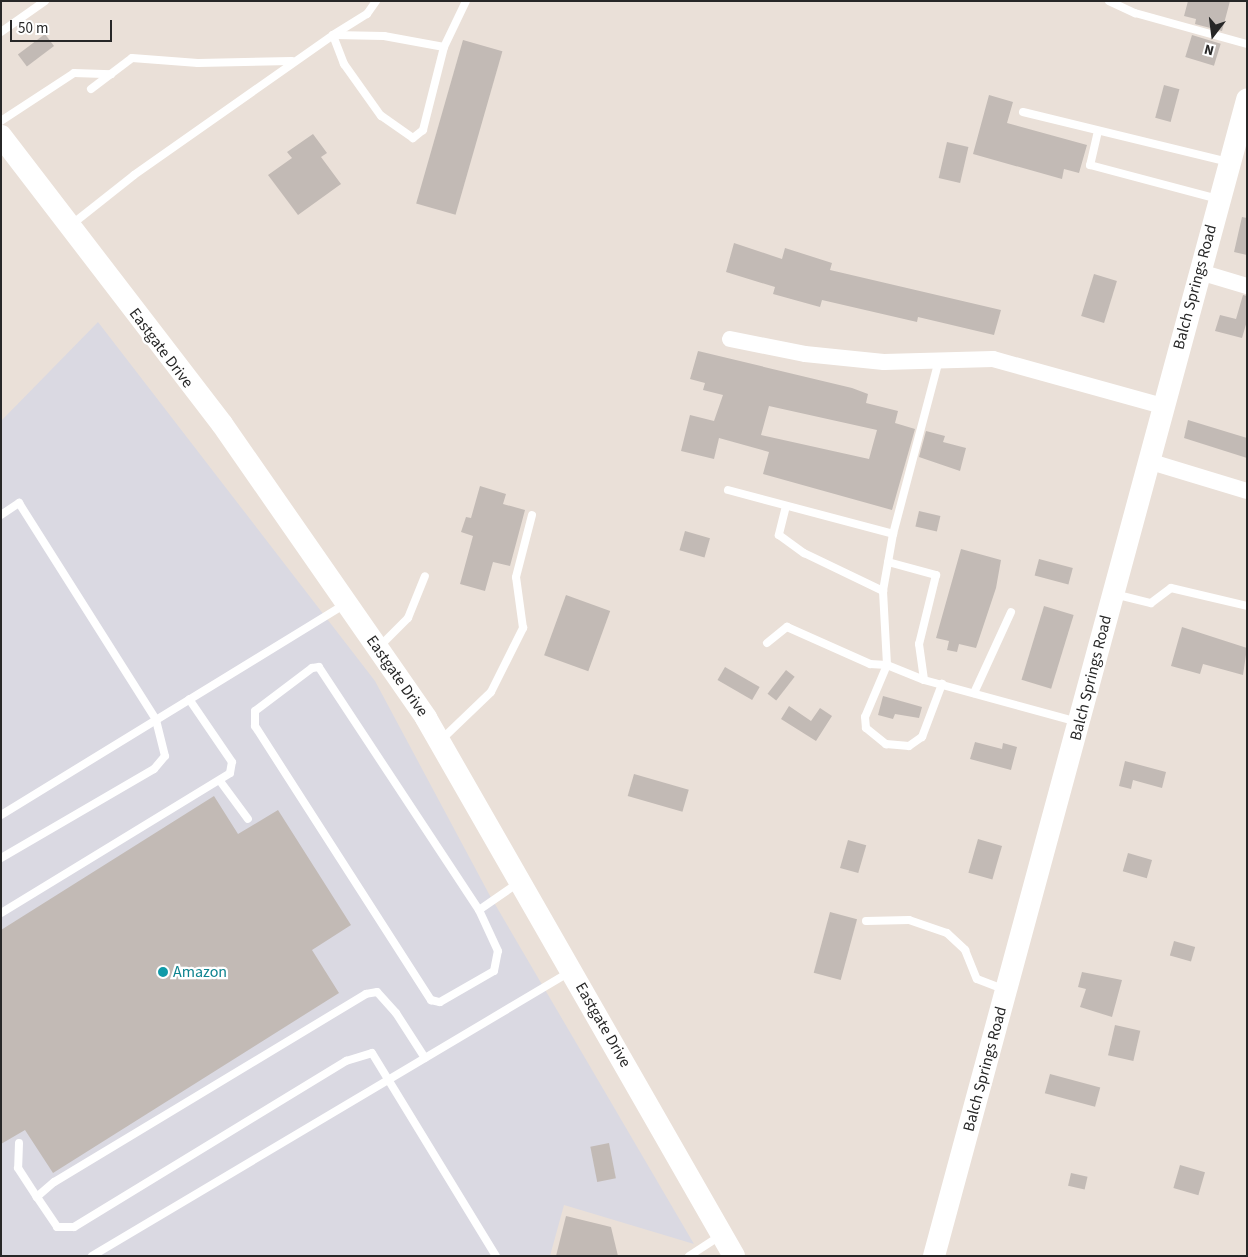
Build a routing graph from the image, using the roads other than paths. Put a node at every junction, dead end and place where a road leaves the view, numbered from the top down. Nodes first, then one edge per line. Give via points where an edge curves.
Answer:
1 (45, 1) edge
2 (376, 1) edge
3 (466, 1) edge
4 (1109, 1) edge
5 (1, 32) edge
6 (333, 35) junction
7 (1247, 44) edge
8 (444, 46) junction
9 (294, 61) junction
10 (111, 74) junction
11 (91, 89) dead end
12 (1247, 100) edge
13 (1023, 112) dead end
14 (1, 121) edge
15 (1098, 131) junction
16 (1, 136) edge
17 (1230, 163) junction
18 (1220, 200) junction
19 (70, 226) junction
20 (1200, 272) junction
21 (1247, 286) edge
22 (730, 339) dead end
23 (939, 358) junction
24 (1162, 406) junction
25 (1148, 460) junction
26 (728, 490) dead end
27 (1247, 491) edge
28 (786, 506) junction
29 (1, 515) edge
30 (532, 515) dead end
31 (893, 534) junction
32 (888, 562) junction
33 (425, 576) dead end
34 (883, 591) junction
35 (1112, 594) junction
36 (346, 603) junction
37 (1247, 606) edge
38 (1010, 612) dead end
39 (767, 642) dead end
40 (378, 648) junction
41 (887, 665) junction
42 (924, 680) junction
43 (942, 684) junction
44 (974, 693) junction
45 (190, 699) junction
46 (156, 720) junction
47 (1080, 723) junction
48 (440, 741) junction
49 (220, 780) junction
50 (1, 815) edge
51 (248, 819) dead end
52 (1, 858) edge
53 (520, 881) junction
54 (479, 910) junction
55 (1, 913) edge
56 (866, 921) dead end
57 (572, 971) junction
58 (1007, 990) junction
59 (425, 1058) junction
60 (389, 1079) junction
61 (19, 1143) dead end
62 (37, 1197) junction
63 (722, 1235) junction
64 (92, 1256) edge
65 (496, 1256) edge
66 (689, 1256) edge
67 (734, 1256) edge
68 (934, 1256) edge

1 - 5 lane
2 - 6 lane via 367,14
3 - 8 lane
4 - 7 lane via 1135,13
6 - 8 lane via 384,36
6 - 8 lane via 344,64 381,116 414,138 423,130
6 - 9 lane
9 - 10 lane via 198,63 132,58
9 - 19 lane
10 - 11 lane
10 - 14 lane via 74,73
12 - 17 street, Balch Springs Road
13 - 15 lane
15 - 17 lane
15 - 18 lane via 1090,165
16 - 19 street, Eastgate Drive
17 - 18 street, Balch Springs Road
18 - 20 street, Balch Springs Road
19 - 36 street, Eastgate Drive via 222,424
20 - 21 street
20 - 24 street, Balch Springs Road
22 - 23 street via 805,354 884,362
23 - 24 street via 993,359
23 - 31 lane
24 - 25 street, Balch Springs Road
25 - 27 street
25 - 35 street, Balch Springs Road
26 - 28 lane
28 - 31 lane
28 - 34 lane via 779,535 804,553
29 - 46 lane via 19,503
30 - 48 lane via 516,577 523,628 514,651 491,692
31 - 32 lane
32 - 34 lane
32 - 42 lane via 936,574 919,644
33 - 40 lane via 408,618
34 - 41 lane
35 - 37 lane via 1151,603 1171,588
35 - 47 street, Balch Springs Road
36 - 40 street, Eastgate Drive
36 - 45 lane
38 - 44 lane
39 - 41 lane via 787,627 870,664
40 - 48 street, Eastgate Drive
41 - 42 lane
41 - 43 lane via 864,716 866,728 886,744 909,746 922,737
42 - 43 lane
43 - 44 lane
44 - 47 lane
45 - 46 lane
45 - 49 lane via 232,762 230,773
46 - 50 lane
46 - 52 lane via 165,756 154,768
47 - 58 street, Balch Springs Road
48 - 53 street, Eastgate Drive
49 - 51 lane
49 - 55 lane
53 - 54 lane
53 - 57 street, Eastgate Drive
54 - 54 lane via 498,951 494,971 440,1002 431,1000 255,726 255,711 312,668 318,668
56 - 58 lane via 909,920 947,933 965,950 977,978
57 - 59 lane
57 - 63 street, Eastgate Drive
58 - 68 street, Balch Springs Road
59 - 60 lane
59 - 62 lane via 396,1013 377,992 366,994 54,1182
60 - 62 lane via 372,1053 346,1061 74,1227 57,1227
60 - 64 lane
60 - 65 lane
61 - 62 lane via 18,1168
63 - 66 lane
63 - 67 street, Eastgate Drive

